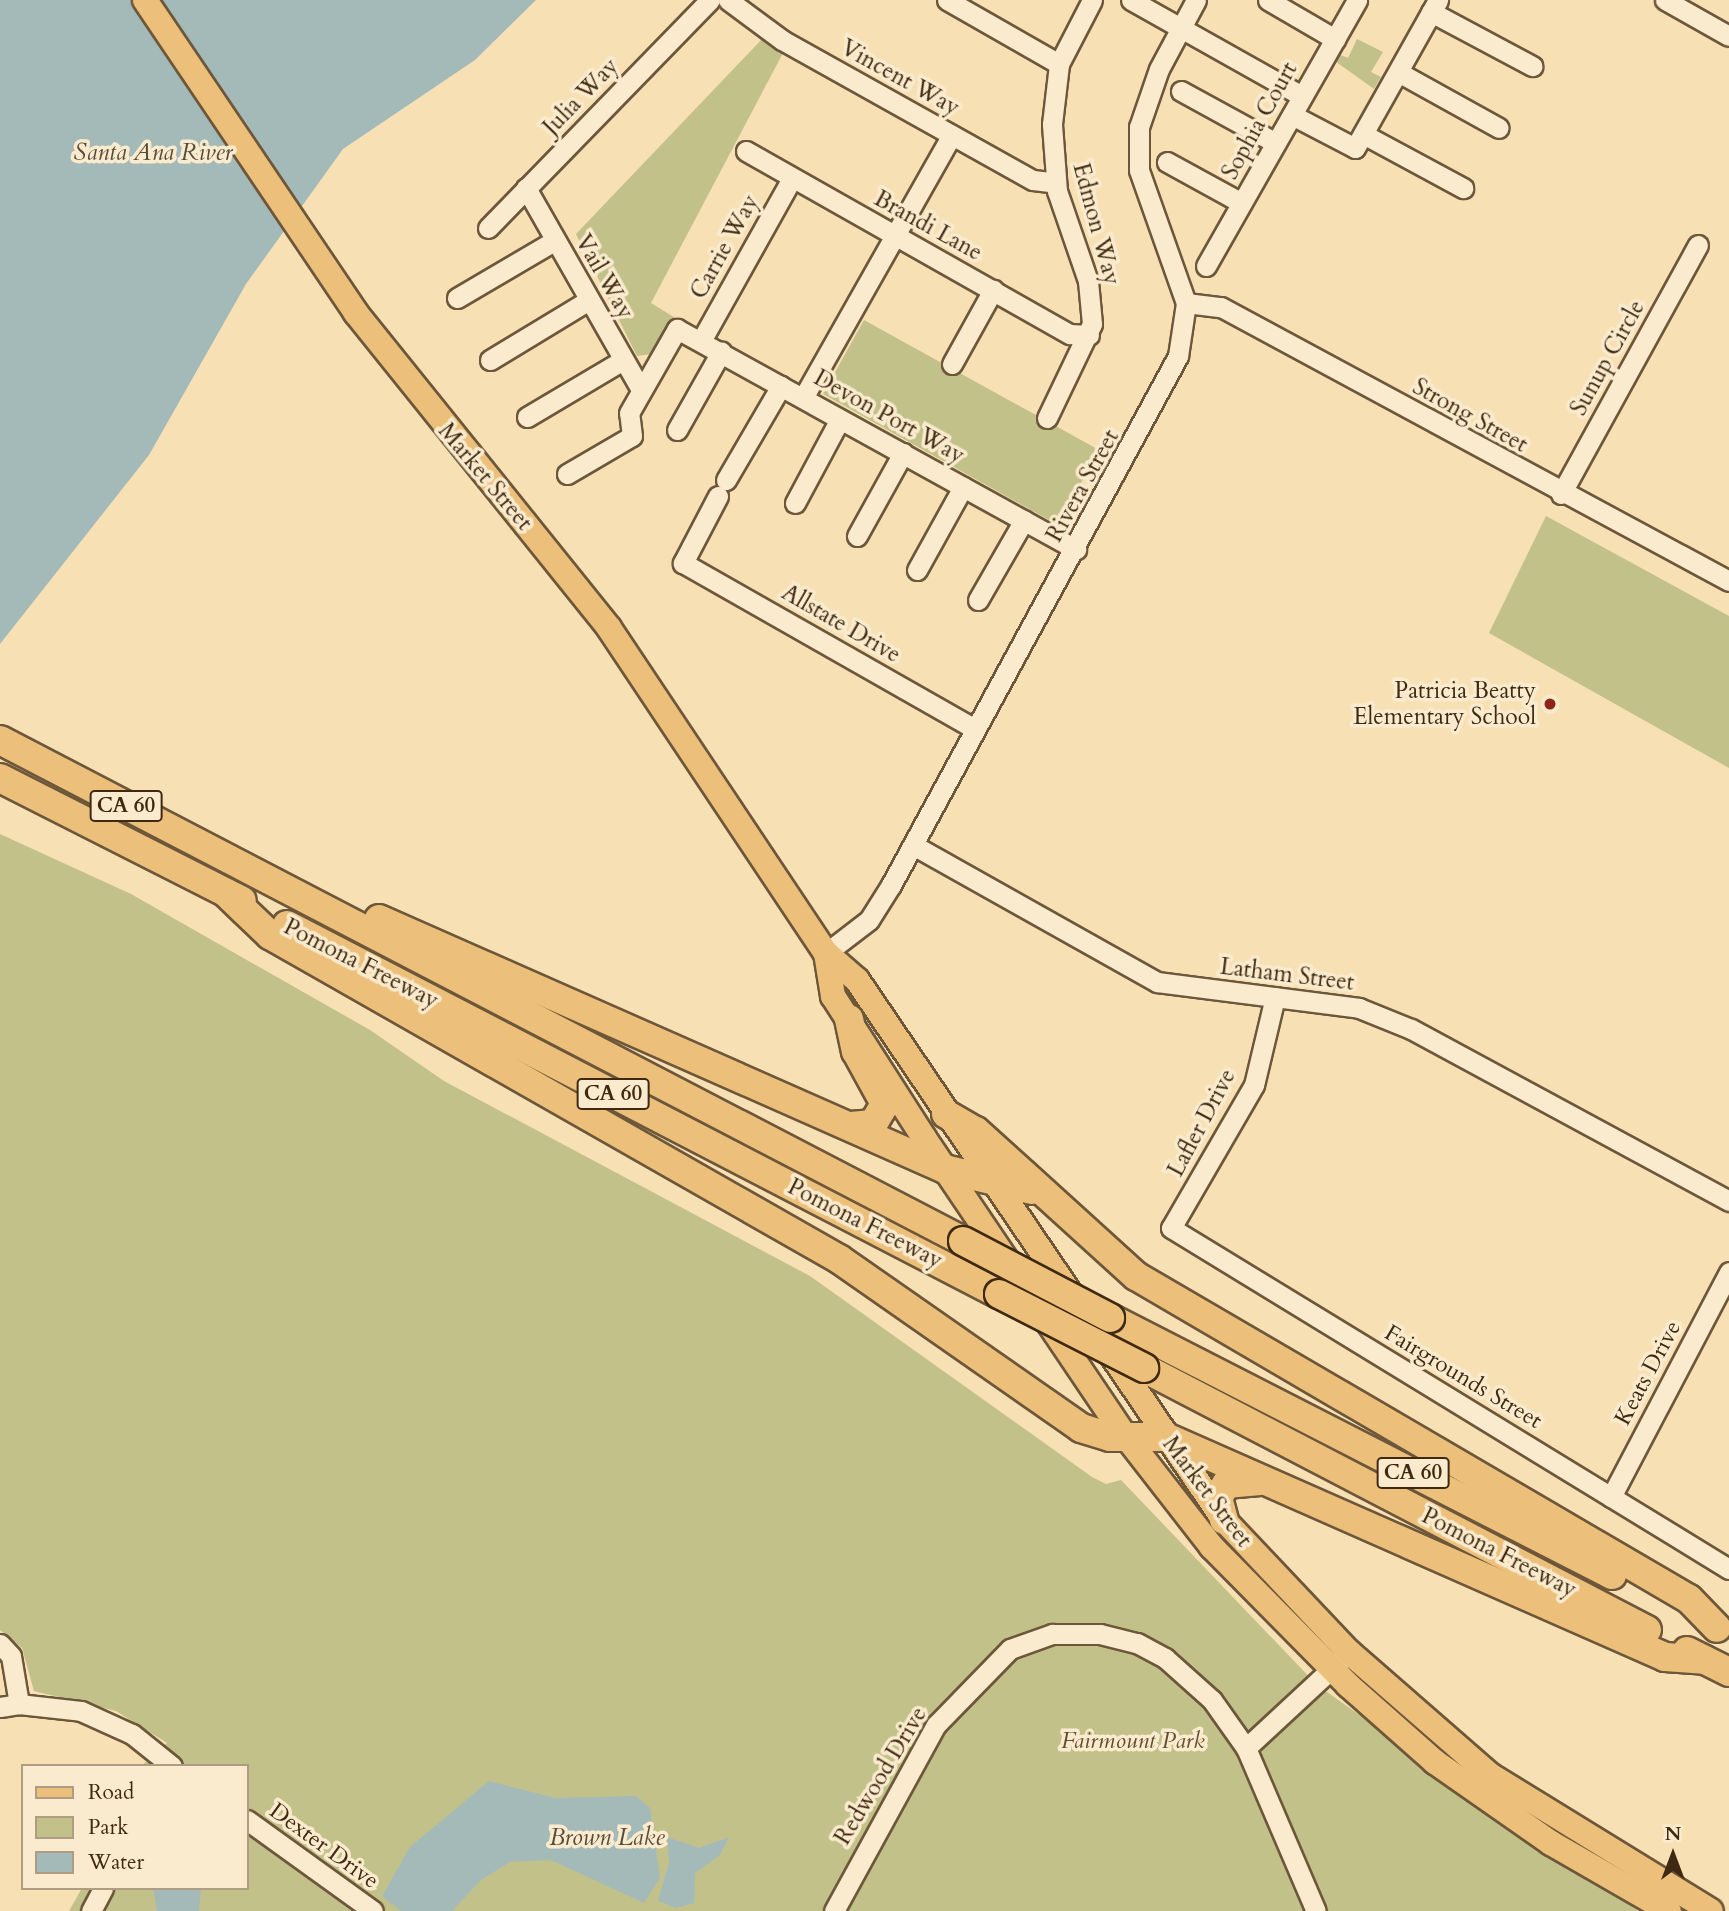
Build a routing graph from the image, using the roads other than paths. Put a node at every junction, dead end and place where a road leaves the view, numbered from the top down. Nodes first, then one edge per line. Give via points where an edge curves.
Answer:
1 (145, 0) edge
2 (710, 0) edge
3 (728, 0) edge
4 (947, 0) edge
5 (1092, 0) edge
6 (1132, 0) edge
7 (1196, 0) edge
8 (1268, 0) edge
9 (1357, 0) edge
10 (1665, 0) edge
11 (1435, 6) edge
12 (1181, 29) junction
13 (1729, 36) edge
14 (1335, 38) junction
15 (1059, 64) junction
16 (1532, 66) dead end
17 (1398, 72) junction
18 (1181, 91) dead end
19 (1302, 96) junction
20 (1292, 115) junction
21 (1499, 128) dead end
22 (1363, 134) junction
23 (952, 135) junction
24 (1276, 143) junction
25 (746, 151) dead end
26 (1167, 162) dead end
27 (792, 178) junction
28 (1056, 183) junction
29 (526, 188) junction
30 (1463, 188) dead end
31 (1242, 203) junction
32 (488, 228) dead end
33 (895, 236) junction
34 (554, 241) junction
35 (1698, 245) dead end
36 (1206, 266) dead end
37 (993, 290) junction
38 (457, 298) dead end
39 (589, 300) junction
40 (1186, 303) junction
41 (1089, 335) junction
42 (701, 341) junction
43 (720, 352) junction
44 (490, 360) dead end
45 (623, 360) junction
46 (952, 364) dead end
47 (781, 386) junction
48 (641, 390) junction
49 (803, 398) junction
50 (527, 417) dead end
51 (1047, 418) dead end
52 (840, 419) junction
53 (677, 430) dead end
54 (903, 453) junction
55 (567, 474) dead end
56 (963, 487) junction
57 (1562, 494) junction
58 (795, 503) dead end
59 (1024, 520) junction
60 (857, 536) dead end
61 (1076, 549) junction
62 (916, 569) dead end
63 (1729, 581) edge
64 (978, 600) dead end
65 (974, 728) junction
66 (0, 740) edge
67 (0, 778) edge
68 (913, 845) junction
69 (252, 872) junction
70 (226, 893) junction
71 (826, 953) junction
72 (1275, 996) junction
73 (849, 1019) junction
74 (946, 1114) junction
75 (851, 1126) junction
76 (945, 1169) junction
77 (992, 1180) junction
78 (1038, 1193) junction
79 (1729, 1201) edge
80 (1171, 1228) joint
81 (1729, 1272) edge
82 (1124, 1434) junction
83 (1166, 1437) junction
84 (1266, 1482) junction
85 (1611, 1497) junction
86 (1224, 1520) junction
87 (1729, 1569) edge
88 (1723, 1631) edge
89 (0, 1644) edge
90 (1704, 1660) junction
91 (1340, 1661) junction
92 (1729, 1672) edge
93 (9, 1706) edge
94 (1246, 1748) junction
95 (170, 1764) edge
96 (248, 1821) edge
97 (102, 1890) edge
98 (91, 1911) edge
99 (373, 1911) edge
100 (834, 1911) edge
101 (1316, 1911) edge
102 (1669, 1911) edge
103 (1711, 1911) edge

1 - 71 main road, Market Street via 393,363 609,628
2 - 29 street, Julia Way
3 - 23 street, Vincent Way via 771,34
4 - 15 street
5 - 15 street, Edmon Way
6 - 12 street
7 - 12 street, Rivera Street
8 - 14 street
9 - 14 street, Sophia Court
10 - 13 street
11 - 16 street
11 - 17 street
12 - 19 street
12 - 40 street, Rivera Street via 1139,127 1139,170
14 - 19 street, Sophia Court
15 - 28 street, Edmon Way via 1052,124
17 - 21 street
17 - 22 street
18 - 24 street
19 - 20 street, Sophia Court
20 - 22 street via 1355,148
20 - 24 street, Sophia Court
22 - 30 street
23 - 28 street, Vincent Way via 1033,180
23 - 33 street
24 - 31 street, Sophia Court
25 - 27 street, Brandi Lane
26 - 31 street
27 - 33 street, Brandi Lane
27 - 42 street, Carrie Way
28 - 41 street, Edmon Way via 1090,293
29 - 32 street, Julia Way
29 - 34 street, Vail Way
31 - 36 street, Sophia Court
33 - 37 street, Brandi Lane
33 - 49 street
34 - 38 street
34 - 39 street, Vail Way
35 - 57 street, Sunup Circle
37 - 41 street, Brandi Lane via 1070,334
37 - 46 street
39 - 44 street
39 - 45 street, Vail Way
40 - 57 street, Strong Street via 1221,307
40 - 61 street, Rivera Street via 1178,356 1155,409
41 - 51 street, Edmon Way
42 - 43 street, Devon Port Way
42 - 48 street, Devon Port Way via 677,329
43 - 47 street, Devon Port Way
43 - 53 street
45 - 48 street, Vail Way
45 - 50 street
47 - 49 street, Devon Port Way
47 - 65 street, Allstate Drive via 683,563
48 - 55 street via 629,413 632,436
49 - 52 street, Devon Port Way
52 - 54 street, Devon Port Way
52 - 58 street
54 - 56 street, Devon Port Way
54 - 60 street
56 - 59 street, Devon Port Way
56 - 62 street
57 - 63 street, Strong Street
59 - 61 street, Devon Port Way
59 - 64 street
61 - 65 street, Rivera Street
65 - 68 street, Rivera Street
66 - 69 highway, Pomona Freeway / CA 60
67 - 70 highway, Pomona Freeway / CA 60
68 - 71 street, Rivera Street via 869,920
68 - 72 street, Latham Street via 1157,982
69 - 75 highway via 387,922
69 - 88 highway, Pomona Freeway / CA 60, bridge
70 - 82 highway via 270,935 839,1259 1081,1428 1106,1436
70 - 90 highway, Pomona Freeway / CA 60, bridge
71 - 73 main road, Market Street via 833,996
71 - 74 main road, Market Street via 858,980
72 - 79 street, Latham Street via 1359,1008 1411,1029
72 - 80 street, Lafler Drive via 1254,1086
73 - 75 highway via 856,1051 885,1104 873,1124
73 - 76 main road, Market Street
74 - 77 main road, Market Street
74 - 78 highway via 976,1131
75 - 76 highway
76 - 77 highway
76 - 82 main road, Market Street
77 - 78 highway
77 - 83 main road, Market Street
78 - 88 highway via 1136,1276 1689,1600
80 - 85 street, Fairgrounds Street
81 - 85 street, Keats Drive
82 - 83 highway
82 - 91 main road, Market Street via 1212,1547
83 - 84 highway
83 - 86 main road, Market Street
84 - 86 highway via 1226,1484 1218,1498
84 - 90 highway via 1665,1657
85 - 87 street, Fairgrounds Street
86 - 91 main road, Market Street
89 - 93 street via 11,1656
90 - 92 highway, Pomona Freeway / CA 60
91 - 94 street
91 - 102 main road, Market Street via 1490,1803
91 - 103 main road, Market Street via 1490,1775
93 - 95 street via 81,1711 132,1734
94 - 100 street, Redwood Drive via 1186,1674 1137,1643 1100,1634 1052,1634 1010,1649 936,1726
94 - 101 street, Redwood Drive
96 - 99 street, Dexter Drive
97 - 98 street

